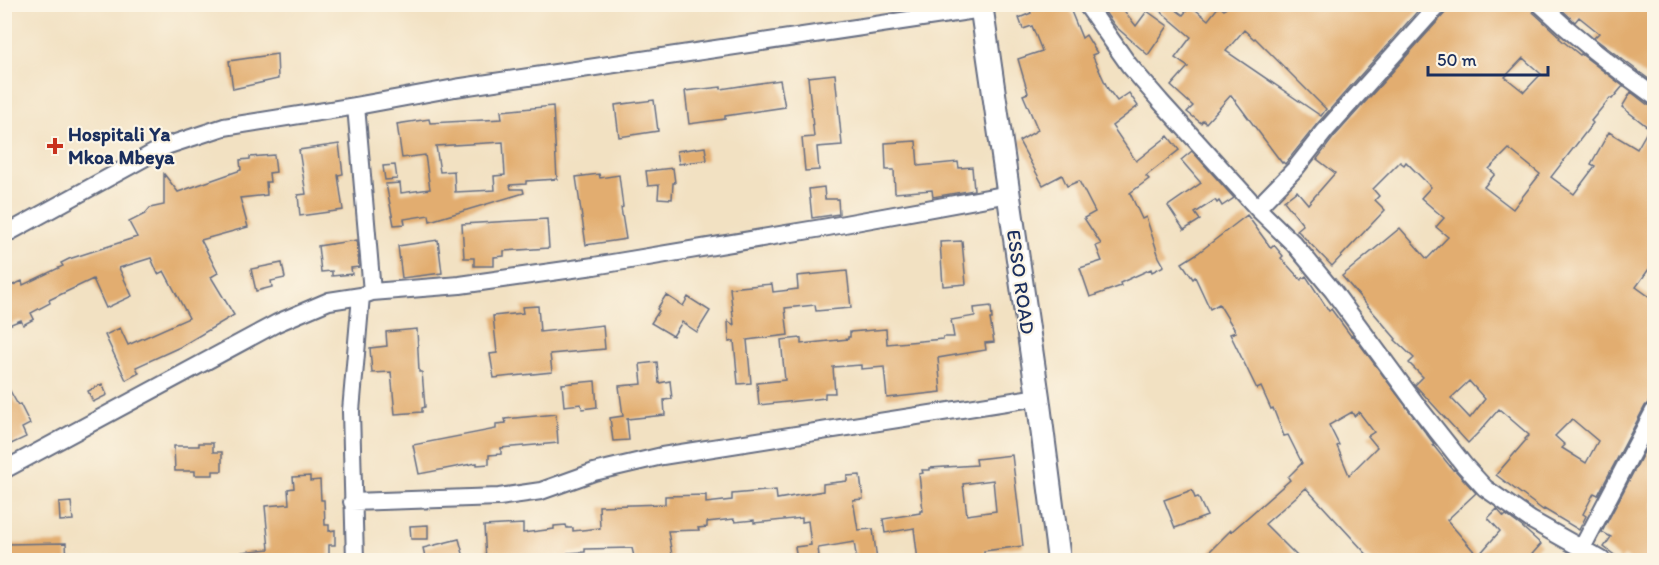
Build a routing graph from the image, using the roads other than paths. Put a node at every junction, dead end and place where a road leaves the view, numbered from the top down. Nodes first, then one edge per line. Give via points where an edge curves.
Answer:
1 (1086, 4) edge
2 (1439, 4) edge
3 (1540, 4) edge
4 (981, 7) edge
5 (1654, 96) edge
6 (356, 106) junction
7 (1009, 194) junction
8 (1257, 208) junction
9 (4, 234) edge
10 (366, 294) junction
11 (1038, 397) junction
12 (1654, 411) edge
13 (4, 470) edge
14 (352, 502) junction
15 (1582, 548) junction
16 (355, 561) edge
17 (1059, 561) edge
18 (1602, 561) edge

1 - 8 street via 1129,65
2 - 8 street
3 - 5 street
4 - 6 street
4 - 7 street, ESSO ROAD
6 - 9 street via 224,127 166,146
6 - 10 street
7 - 10 street via 594,266
7 - 11 street, ESSO ROAD
8 - 15 street via 1334,291 1419,408 1485,488 1531,520
10 - 13 street via 329,301 277,322
10 - 14 street via 351,411
11 - 14 street via 662,456 594,472 541,491 499,497
11 - 17 street, ESSO ROAD
12 - 15 street
14 - 16 street
15 - 18 street

